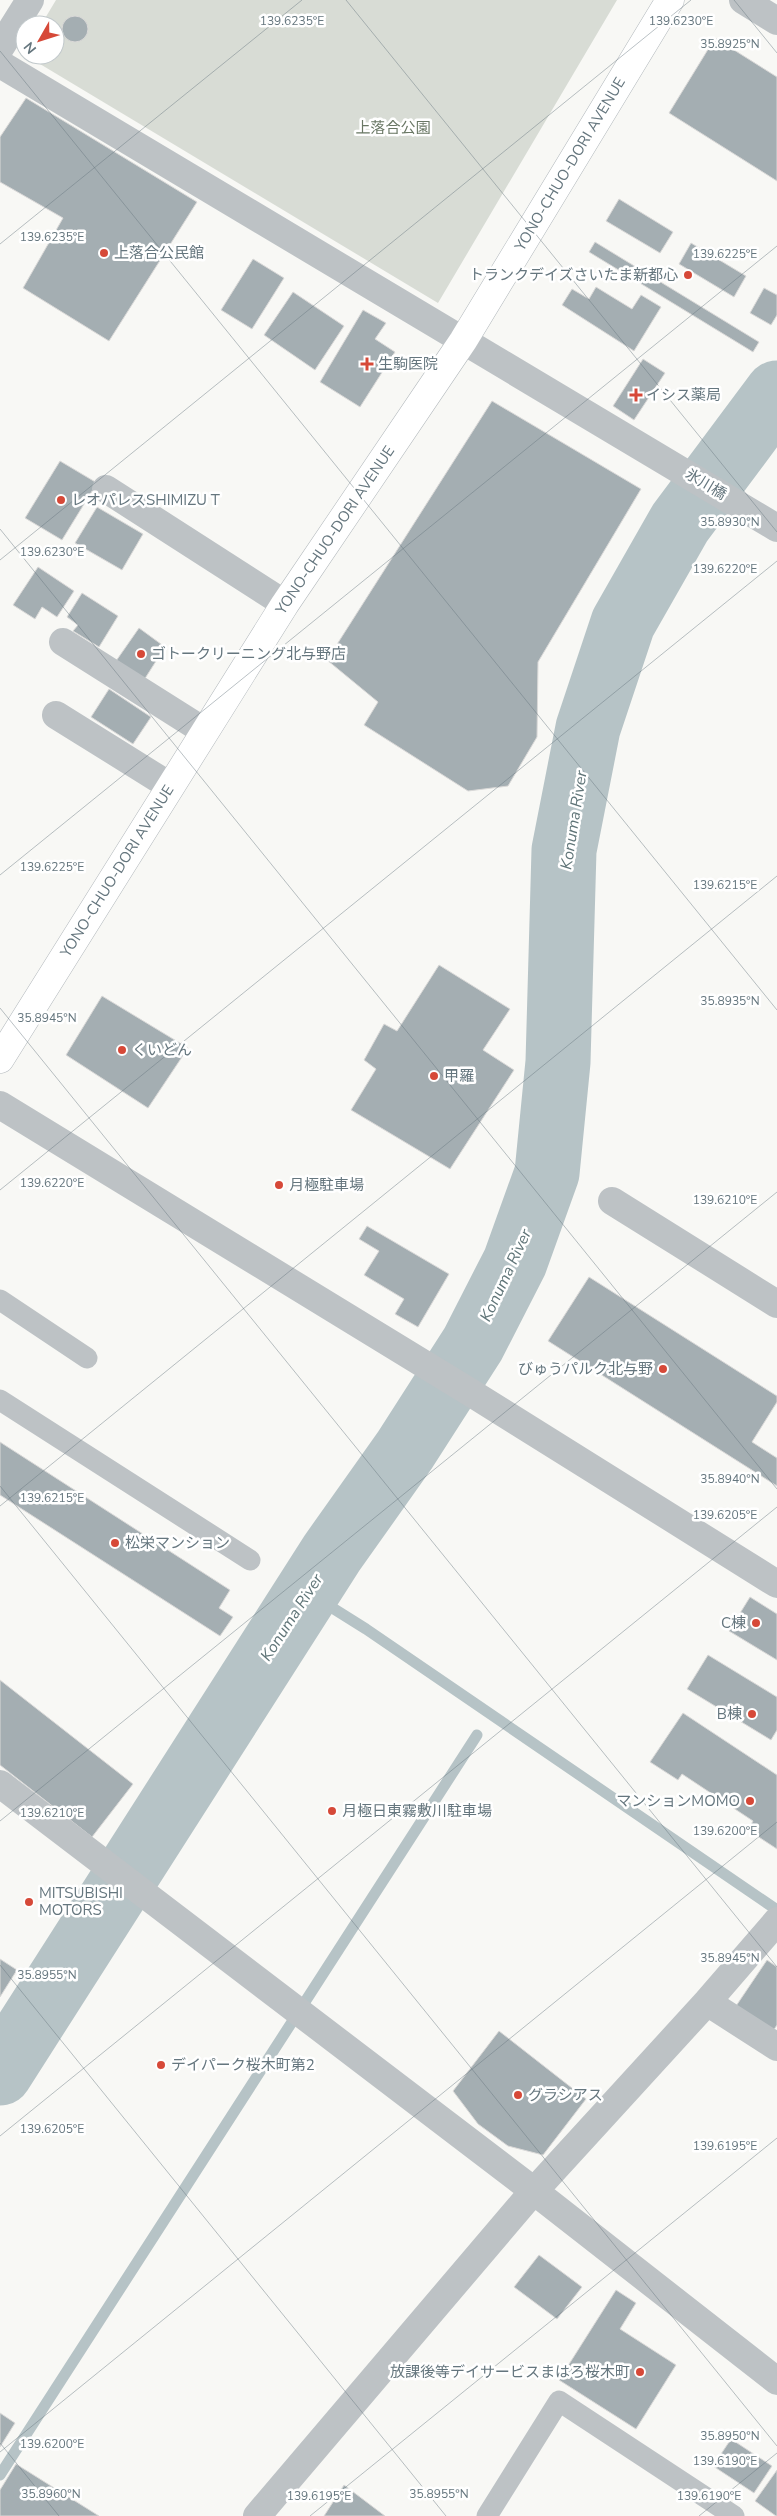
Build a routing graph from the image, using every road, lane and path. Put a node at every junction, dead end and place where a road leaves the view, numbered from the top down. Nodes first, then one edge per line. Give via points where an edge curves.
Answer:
1 (30, 0) edge
2 (670, 0) edge
3 (743, 0) edge
4 (777, 20) edge
5 (0, 48) edge
6 (0, 64) edge
7 (463, 341) junction
8 (106, 489) dead end
9 (777, 528) edge
10 (285, 604) junction
11 (63, 642) dead end
12 (56, 715) dead end
13 (204, 730) junction
14 (170, 786) junction
15 (0, 1059) edge
16 (0, 1106) edge
17 (612, 1200) dead end
18 (0, 1300) edge
19 (777, 1304) edge
20 (88, 1358) dead end
21 (0, 1400) edge
22 (250, 1560) dead end
23 (777, 1584) edge
24 (0, 1784) edge
25 (777, 1922) edge
26 (707, 2002) junction
27 (777, 2047) edge
28 (534, 2191) junction
29 (777, 2381) edge
30 (257, 2516) edge
31 (487, 2516) edge
32 (734, 2516) edge

1 - 5 street
2 - 7 street, YONO-CHUO-DORI AVENUE
3 - 4 street
6 - 7 street, 氷川橋
7 - 9 street, 氷川橋
7 - 10 street, YONO-CHUO-DORI AVENUE
8 - 10 street
10 - 13 street, YONO-CHUO-DORI AVENUE
11 - 13 street
12 - 14 street
13 - 14 street, YONO-CHUO-DORI AVENUE
14 - 15 street, YONO-CHUO-DORI AVENUE
16 - 23 street via 473,1394
17 - 19 street
18 - 20 lane
21 - 22 lane
24 - 28 street
25 - 26 street
26 - 27 street
26 - 28 street
28 - 29 street
28 - 30 street
31 - 32 lane via 559,2401

